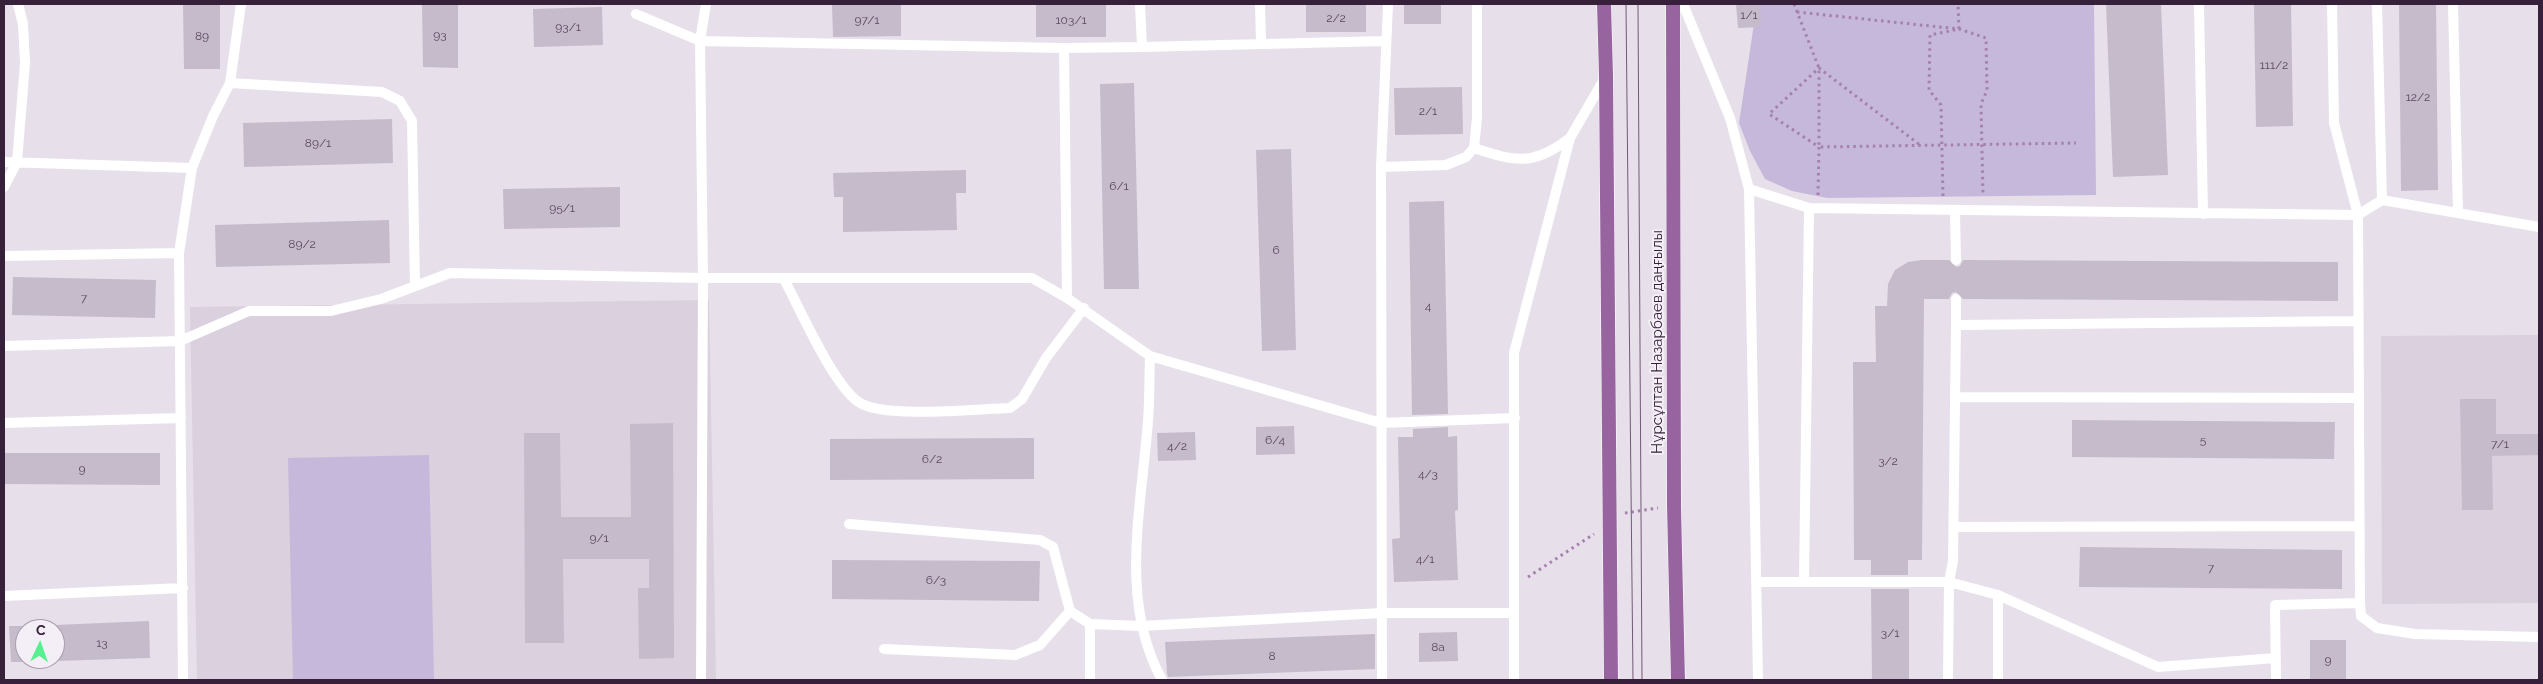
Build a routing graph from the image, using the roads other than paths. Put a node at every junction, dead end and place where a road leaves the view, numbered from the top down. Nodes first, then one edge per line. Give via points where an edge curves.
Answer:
1 (18, 4) edge
2 (241, 4) edge
3 (706, 4) edge
4 (1140, 4) edge
5 (1260, 4) edge
6 (1388, 4) edge
7 (1477, 4) edge
8 (1604, 4) edge
9 (1672, 4) edge
10 (1683, 4) edge
11 (2199, 4) edge
12 (2332, 4) edge
13 (2378, 4) edge
14 (2453, 4) edge
15 (636, 14) dead end
16 (1386, 40) junction
17 (700, 41) junction
18 (1261, 42) junction
19 (1142, 47) junction
20 (1064, 48) junction
21 (1606, 75) junction
22 (230, 83) junction
23 (1570, 138) junction
24 (1474, 148) junction
25 (4, 162) edge
26 (17, 162) junction
27 (1380, 166) junction
28 (192, 168) junction
29 (4, 187) edge
30 (1749, 189) junction
31 (2382, 200) junction
32 (1809, 208) junction
33 (1955, 211) junction
34 (2203, 214) junction
35 (2358, 214) junction
36 (2458, 214) junction
37 (2539, 227) edge
38 (179, 253) junction
39 (4, 256) edge
40 (1956, 260) dead end
41 (703, 278) junction
42 (784, 279) junction
43 (415, 286) junction
44 (1068, 298) junction
45 (1956, 299) dead end
46 (1084, 308) junction
47 (2358, 321) junction
48 (1956, 325) junction
49 (180, 340) junction
50 (4, 346) edge
51 (1150, 356) junction
52 (1955, 397) junction
53 (2358, 398) junction
54 (181, 418) junction
55 (1515, 418) junction
56 (4, 423) edge
57 (1381, 423) junction
58 (849, 524) dead end
59 (2359, 526) junction
60 (1954, 527) junction
61 (1757, 582) junction
62 (1804, 582) junction
63 (1949, 582) junction
64 (183, 588) junction
65 (1998, 595) junction
66 (4, 596) edge
67 (2360, 603) junction
68 (1070, 611) junction
69 (1381, 613) junction
70 (1514, 613) junction
71 (1090, 624) junction
72 (1141, 626) junction
73 (2539, 637) edge
74 (884, 649) dead end
75 (2276, 658) junction
76 (184, 680) edge
77 (701, 680) edge
78 (1090, 680) edge
79 (1162, 680) edge
80 (1382, 680) edge
81 (1514, 680) edge
82 (1611, 680) edge
83 (1678, 680) edge
84 (1758, 680) edge
85 (1948, 680) edge
86 (1998, 680) edge
87 (2276, 680) edge

1 - 26 lane via 23,24 25,63
2 - 22 lane
3 - 17 lane
4 - 19 lane
5 - 18 lane
6 - 16 lane
7 - 24 lane via 1478,118
8 - 21 main road
9 - 83 main road, Нұрсұлтан Назарбаев даңғылы
10 - 30 lane via 1730,118
11 - 34 lane
12 - 35 lane via 2334,123
13 - 31 lane
14 - 36 lane
15 - 17 lane
16 - 18 lane
16 - 27 lane
17 - 20 lane
17 - 41 lane
18 - 19 lane
19 - 20 lane
20 - 44 lane
21 - 23 lane
21 - 82 main road
22 - 28 lane
22 - 43 lane via 382,92 400,101 412,121
23 - 24 lane via 1550,153 1538,157 1500,157
23 - 55 lane via 1514,353
24 - 27 lane via 1466,157 1446,164
25 - 26 lane
26 - 28 lane
26 - 29 lane
27 - 57 lane
28 - 38 lane
30 - 32 lane
30 - 61 lane
31 - 35 lane
31 - 36 lane
32 - 33 lane
32 - 62 lane
33 - 34 lane
33 - 40 lane
34 - 35 lane
35 - 47 lane
36 - 37 lane
38 - 39 lane
38 - 49 lane
41 - 42 lane
41 - 43 lane via 450,273
41 - 77 lane
42 - 44 lane via 1032,278
42 - 46 lane via 843,389 861,404 885,412 1010,408 1022,399 1046,358
43 - 49 lane via 381,299 331,311 249,311
44 - 46 lane
45 - 48 lane
46 - 51 lane
47 - 48 lane
47 - 53 lane
48 - 52 lane
49 - 50 lane
49 - 54 lane
51 - 57 lane
51 - 72 lane via 1148,431 1135,571
52 - 53 lane
52 - 60 lane
53 - 59 lane
54 - 56 lane
54 - 64 lane
55 - 57 lane
55 - 70 lane
57 - 69 lane
58 - 68 lane via 1040,540 1053,547
59 - 60 lane
59 - 67 lane
60 - 63 lane
61 - 62 lane
61 - 84 lane
62 - 63 lane
63 - 65 lane
63 - 85 lane
64 - 66 lane
64 - 76 lane
65 - 75 lane via 2158,667
65 - 86 lane
67 - 73 lane via 2362,616 2377,628 2414,634
67 - 75 lane via 2275,605
68 - 71 lane
68 - 74 lane via 1040,645 1015,655
69 - 70 lane
69 - 72 lane
69 - 80 lane
70 - 81 lane
71 - 72 lane
71 - 78 lane
72 - 79 lane
75 - 87 lane

